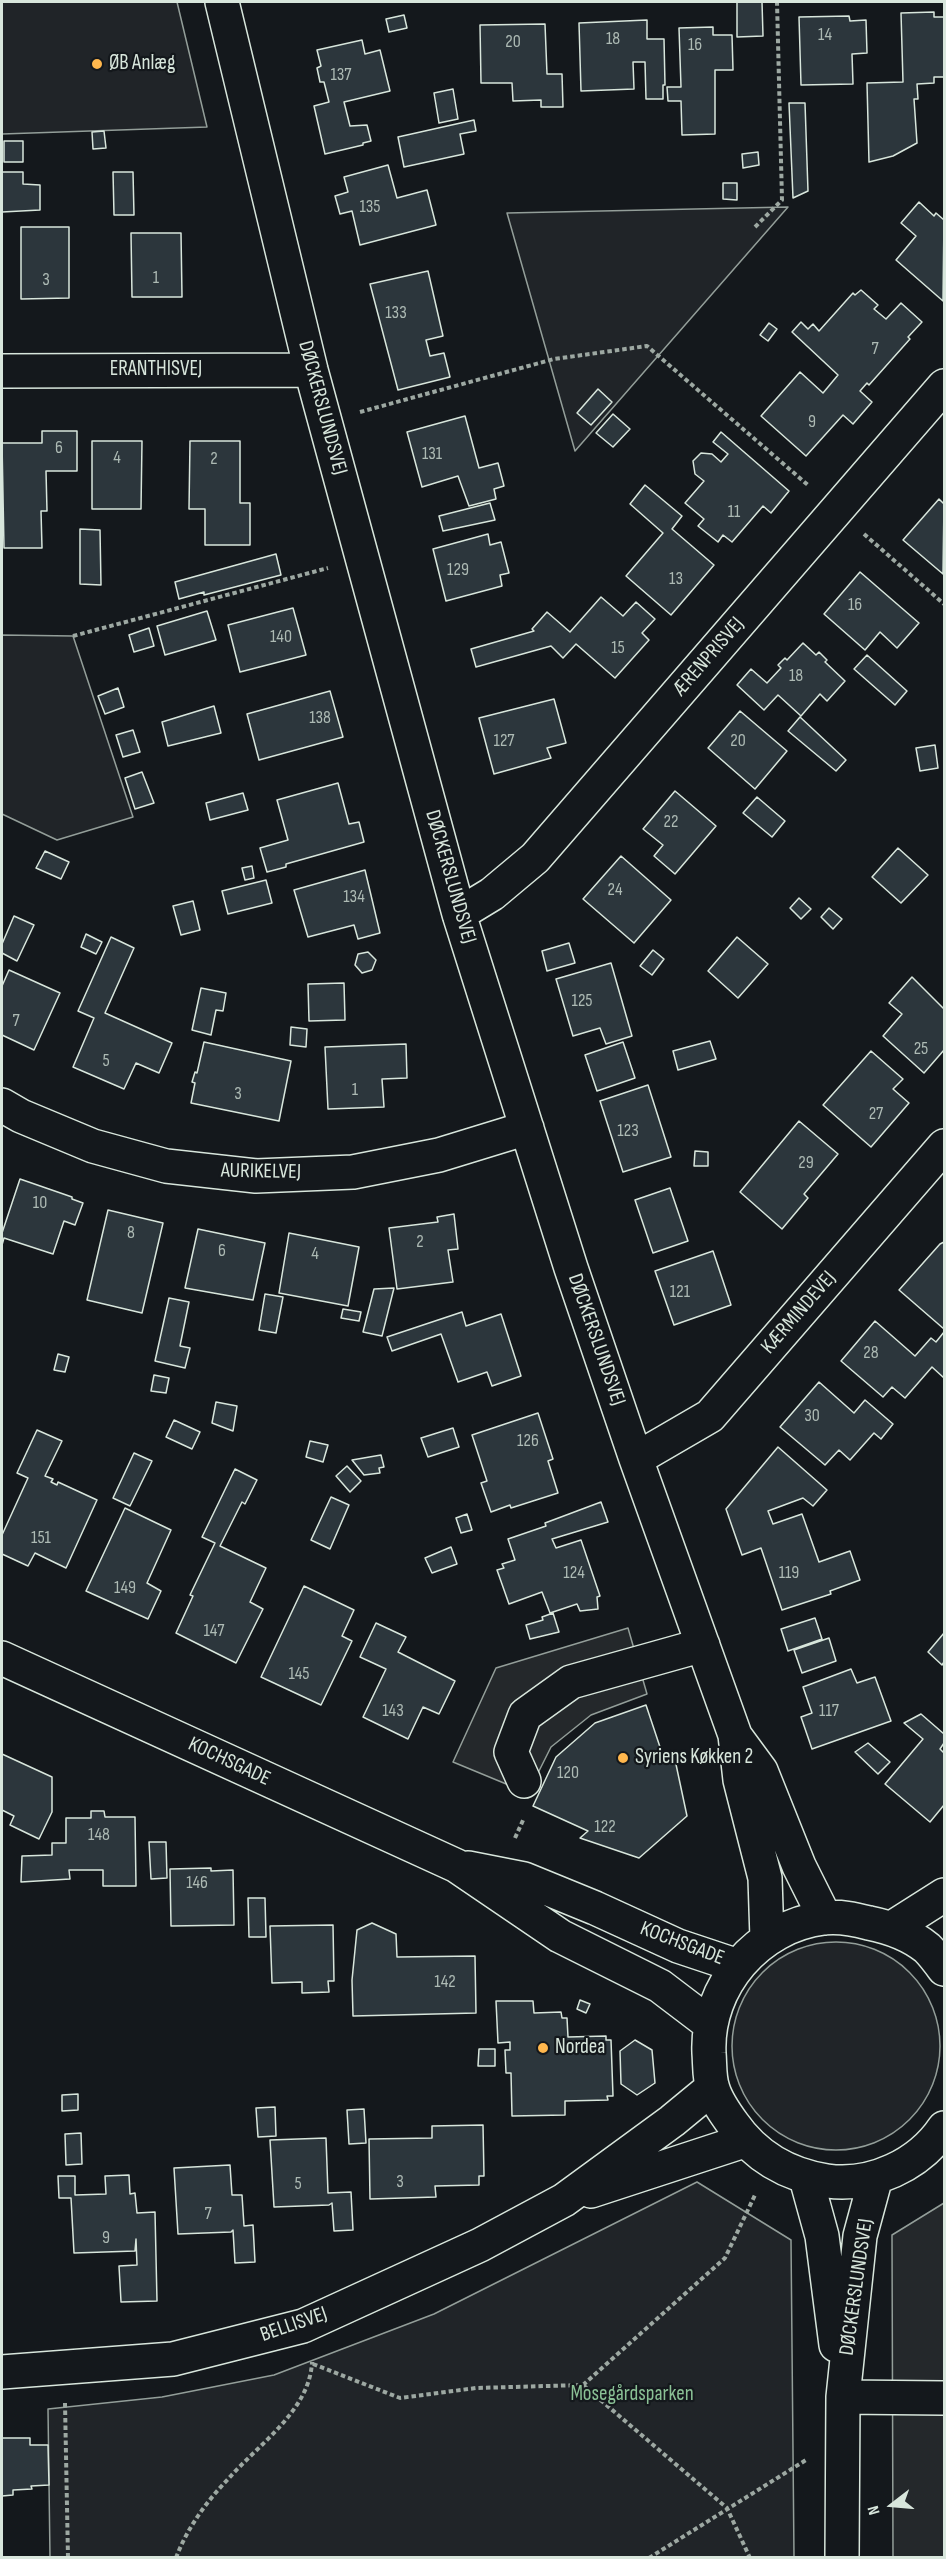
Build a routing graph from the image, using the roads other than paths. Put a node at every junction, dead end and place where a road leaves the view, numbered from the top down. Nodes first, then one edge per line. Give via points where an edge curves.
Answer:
1 (222, 2) edge
2 (310, 370) junction
3 (2, 371) edge
4 (945, 386) edge
5 (459, 914) junction
6 (2, 1105) edge
7 (527, 1128) junction
8 (945, 1146) edge
9 (636, 1459) junction
10 (703, 1645) junction
11 (2, 1658) edge
12 (735, 1735) junction
13 (524, 1781) road end
14 (457, 1866) junction
15 (945, 1895) edge
16 (825, 1918) junction
17 (892, 1928) junction
18 (767, 1939) junction
19 (738, 1965) junction
20 (945, 1969) edge
21 (710, 2024) junction
22 (712, 2088) junction
23 (744, 2141) junction
24 (940, 2142) edge
25 (876, 2177) junction
26 (806, 2178) junction
27 (564, 2200) junction
28 (2, 2372) edge
29 (843, 2397) junction
30 (945, 2398) edge
31 (842, 2558) edge

1 - 2 street, DØCKERSLUNDSVEJ
2 - 3 street, ERANTHISVEJ
2 - 5 street, DØCKERSLUNDSVEJ
4 - 5 street, ÆRENPRISVEJ via 535,858 492,894
5 - 7 street, DØCKERSLUNDSVEJ
6 - 7 street, AURIKELVEJ via 60,1132 166,1166 256,1176 361,1170 439,1155
7 - 9 street, DØCKERSLUNDSVEJ
8 - 9 street, KÆRMINDEVEJ via 710,1416
9 - 10 street, DØCKERSLUNDSVEJ
10 - 12 street, DØCKERSLUNDSVEJ
10 - 13 street via 571,1682 525,1715 512,1752
11 - 14 street, KOCHSGADE
12 - 16 street, DØCKERSLUNDSVEJ via 762,1771 799,1866
12 - 18 street, DØCKERSLUNDSVEJ via 740,1780 765,1878
14 - 19 street, KOCHSGADE via 524,1879 678,1946
14 - 21 street, KOCHSGADE via 560,1936 660,1986
15 - 17 street
16 - 17 street via 848,1918
16 - 18 street via 798,1924
17 - 20 street via 926,1948
18 - 19 street
19 - 21 street via 721,1992
21 - 22 street
22 - 23 street
22 - 27 street, BELLISVEJ
23 - 26 street via 771,2162
23 - 27 street, BELLISVEJ
24 - 25 street via 907,2164
25 - 26 street via 844,2183
25 - 29 street, DØCKERSLUNDSVEJ via 860,2236
26 - 29 street, DØCKERSLUNDSVEJ via 822,2236
27 - 28 street, BELLISVEJ via 480,2245 303,2326 173,2360
29 - 30 street
29 - 31 street, DØCKERSLUNDSVEJ

